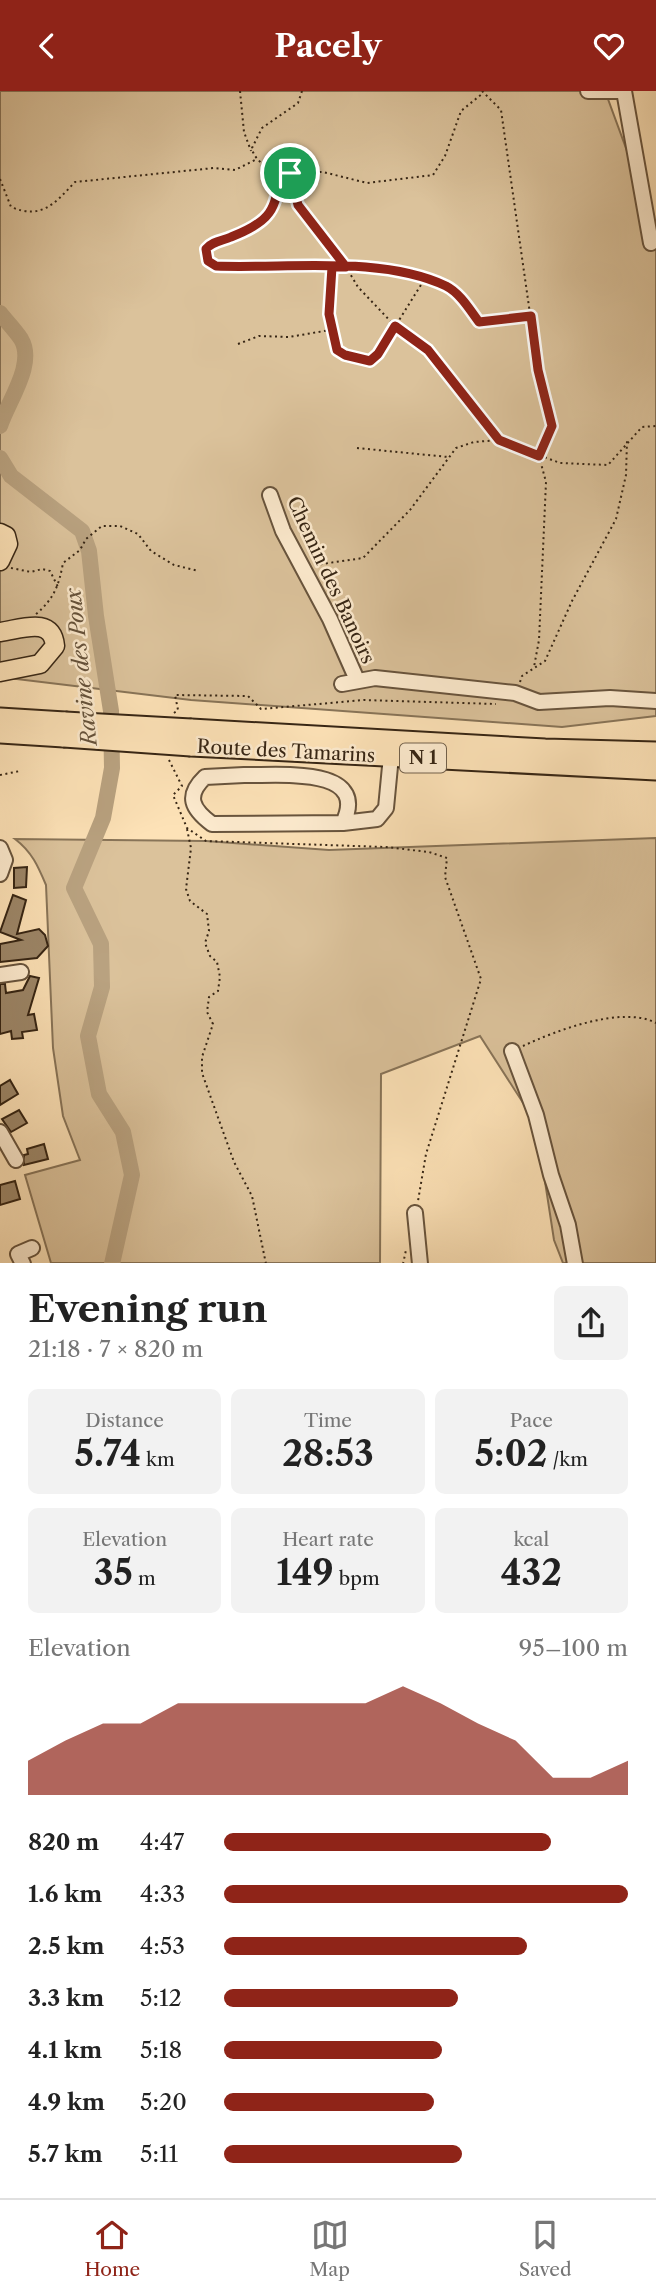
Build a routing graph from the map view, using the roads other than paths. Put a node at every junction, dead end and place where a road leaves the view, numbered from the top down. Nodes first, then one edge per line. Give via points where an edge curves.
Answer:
1 (588, 91) edge
2 (622, 91) edge
3 (651, 243) dead end
4 (270, 495) dead end
5 (0, 533) edge
6 (2, 564) edge
7 (0, 632) edge
8 (0, 672) edge
9 (357, 680) junction
10 (342, 684) dead end
11 (656, 701) edge
12 (0, 718) edge
13 (65, 730) junction
14 (0, 733) edge
15 (191, 737) junction
16 (656, 752) edge
17 (391, 756) junction
18 (656, 770) edge
19 (343, 823) junction
20 (0, 848) edge
21 (0, 874) edge
22 (21, 972) dead end
23 (0, 975) edge
24 (512, 1051) road end
25 (0, 1132) edge
26 (16, 1160) dead end
27 (415, 1213) dead end
28 (32, 1248) dead end
29 (23, 1263) edge
30 (420, 1263) edge
31 (575, 1263) edge

1 - 2 street
2 - 3 street
4 - 9 street, Chemin des Banoirs via 283,531
5 - 6 main road via 8,544
7 - 8 main road via 47,628 54,635 55,646 40,664
9 - 10 street, Chemin des Banoirs
9 - 11 street, Chemin des Banoirs via 515,692 539,702
12 - 13 highway, Route des Tamarins / N 1
13 - 14 highway, Route des Tamarins / N 1
13 - 15 highway, Route des Tamarins / N 1, bridge
15 - 16 highway, Route des Tamarins / N 1
15 - 17 highway, Route des Tamarins / N 1
17 - 18 highway, Route des Tamarins / N 1
17 - 19 street via 386,807 377,819
19 - 19 street via 212,824 192,801 195,787 205,777 321,777 337,782 346,795 348,811
20 - 21 street via 5,860
22 - 23 street
24 - 31 street via 536,1115
25 - 26 street
27 - 30 street
28 - 29 street via 18,1254

